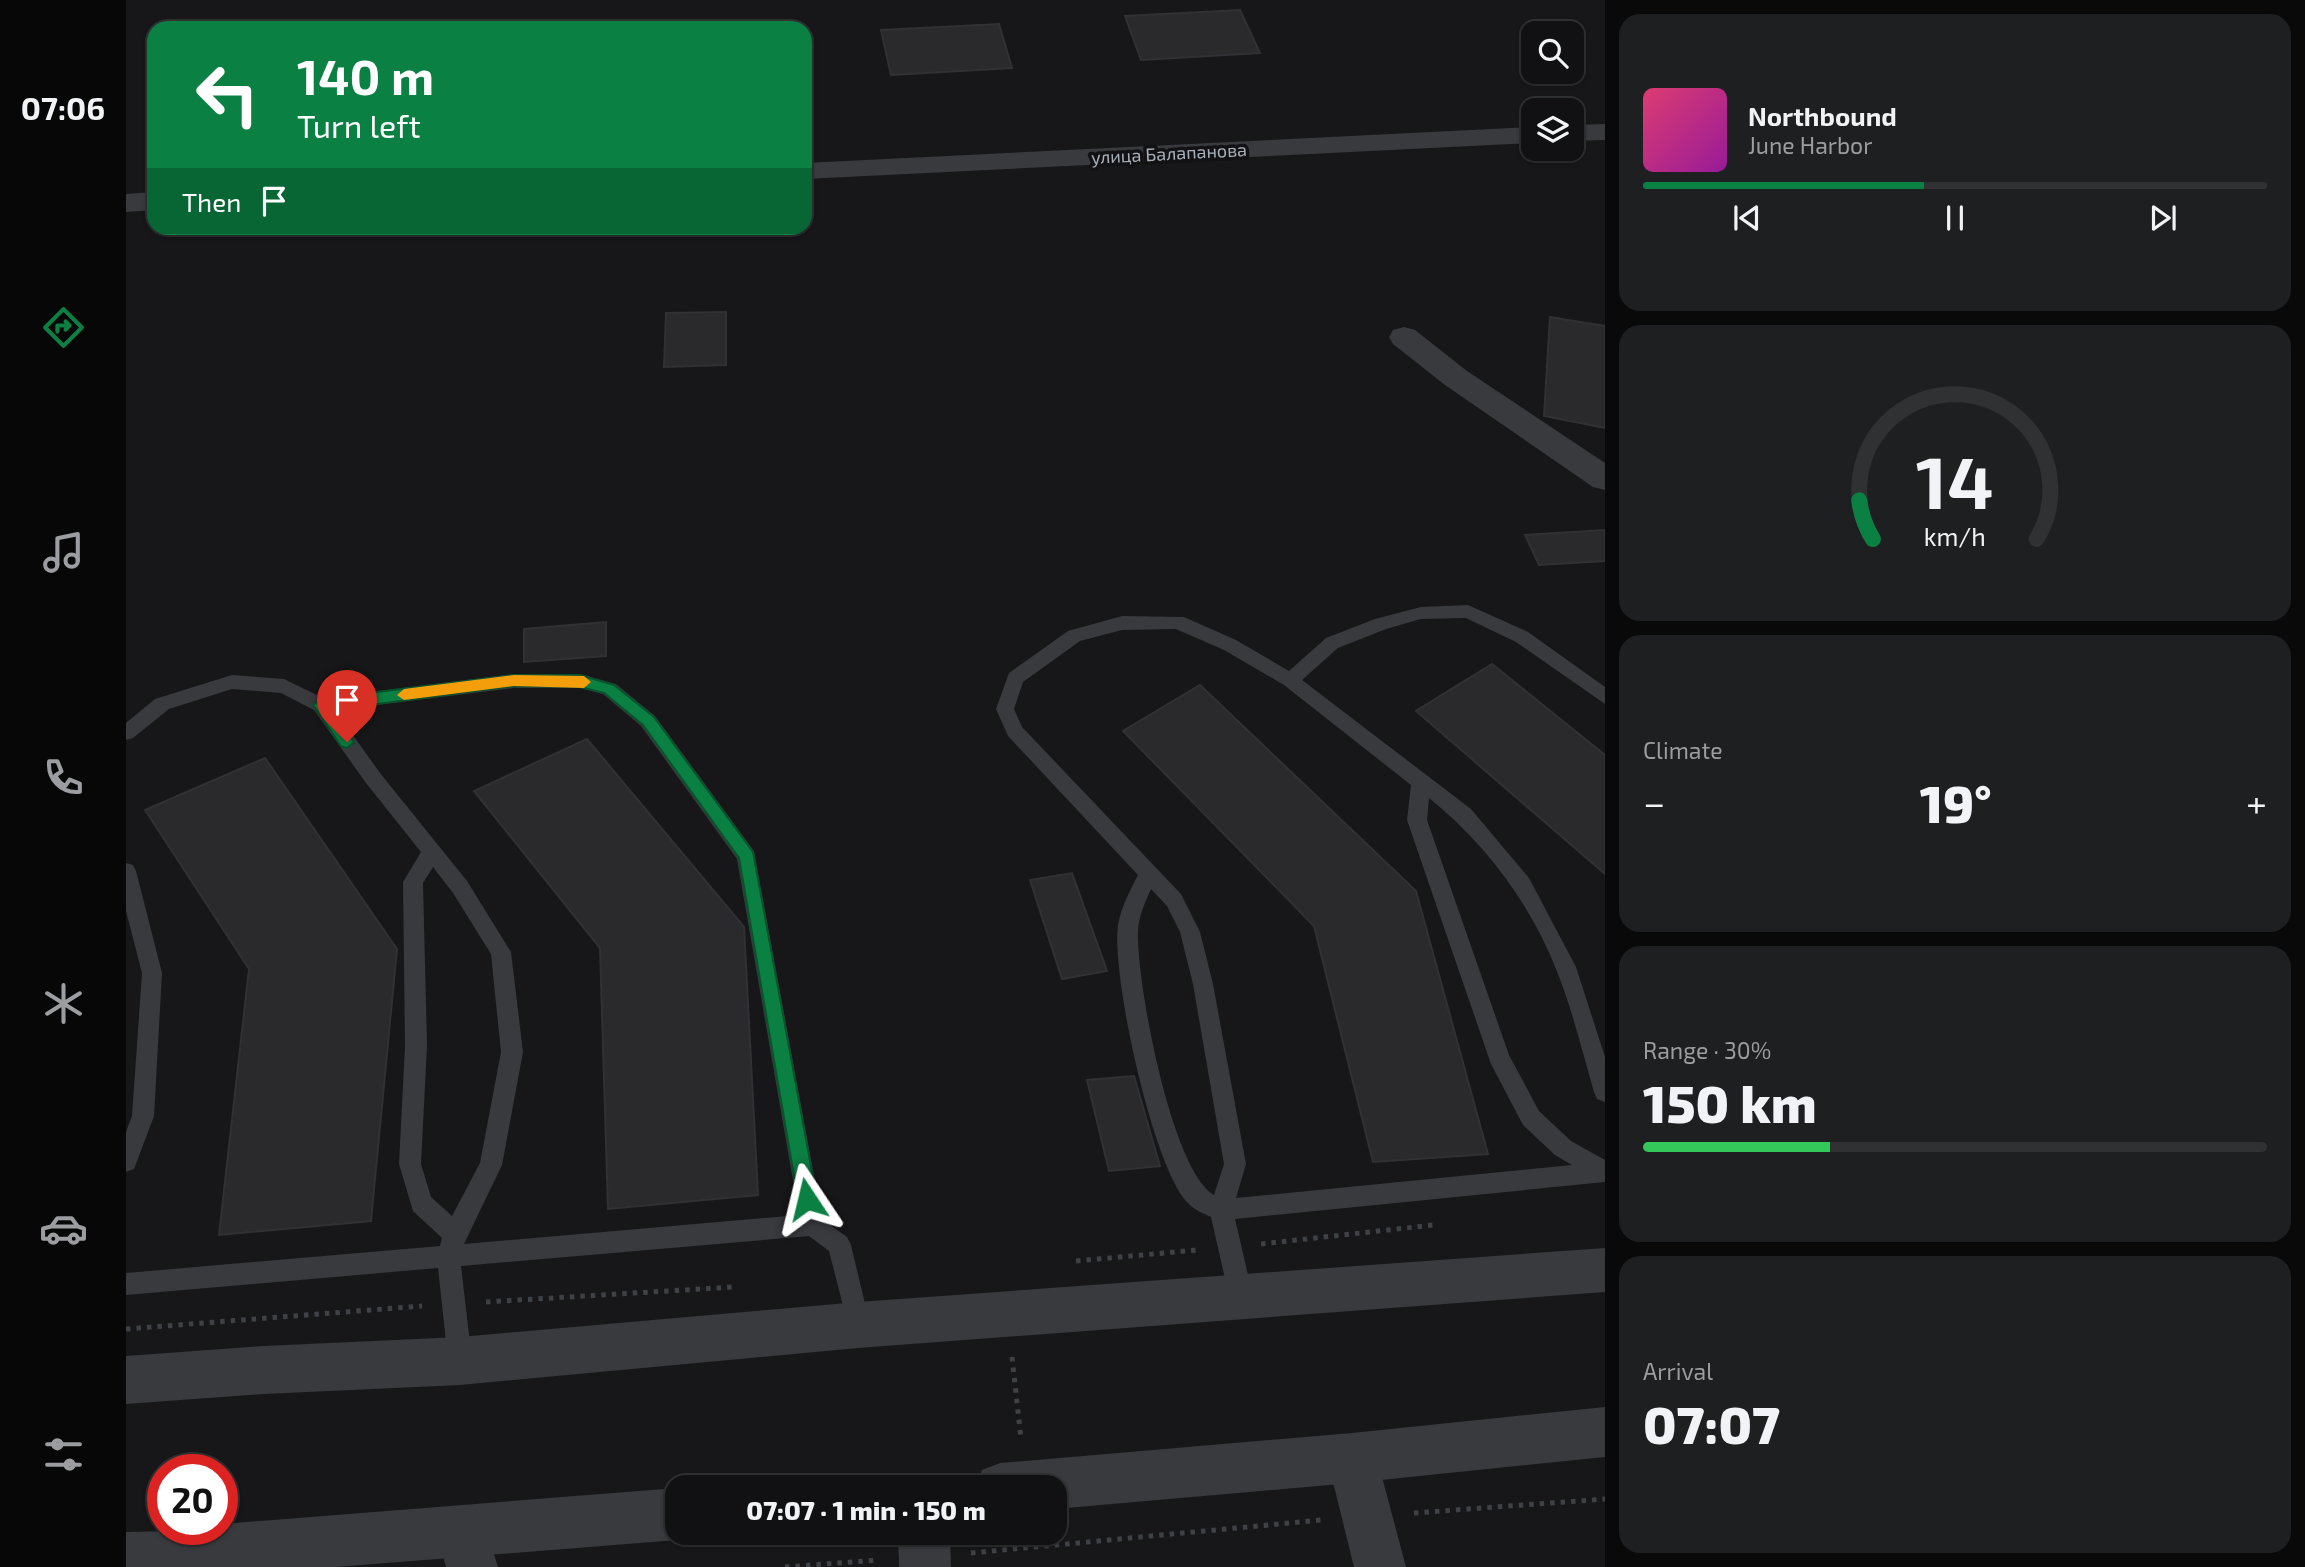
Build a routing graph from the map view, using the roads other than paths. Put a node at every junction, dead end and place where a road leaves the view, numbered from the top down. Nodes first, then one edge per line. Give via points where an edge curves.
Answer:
1 (1605, 132) edge
2 (1584, 133) edge
3 (1521, 136) edge
4 (812, 171) edge
5 (147, 202) edge
6 (126, 203) edge
7 (1404, 337) dead end
8 (1605, 478) edge
9 (1290, 680) junction
10 (1605, 697) edge
11 (321, 705) junction
12 (126, 733) edge
13 (1421, 781) junction
14 (432, 851) junction
15 (126, 871) edge
16 (1150, 873) junction
17 (1605, 1093) edge
18 (126, 1162) edge
19 (1605, 1171) edge
20 (1222, 1210) junction
21 (812, 1225) junction
22 (452, 1245) junction
23 (1605, 1270) edge
24 (126, 1284) edge
25 (1241, 1296) junction
26 (858, 1325) junction
27 (460, 1361) junction
28 (126, 1380) edge
29 (1605, 1432) edge
30 (1352, 1458) junction
31 (1067, 1482) edge
32 (665, 1516) edge
33 (468, 1550) edge
34 (126, 1559) edge
35 (1380, 1567) edge

1 - 2 street
3 - 4 street, улица Балапанова
5 - 6 street
7 - 8 street via 1456,378
9 - 10 lane via 1332,643 1381,624 1421,613 1468,611 1522,637
9 - 13 lane
9 - 16 lane via 1178,622 1122,623 1074,636 1015,678 1005,709 1015,730
11 - 12 lane via 284,686 232,682 162,704
11 - 14 lane
11 - 21 lane via 514,681 580,681 609,689 648,721 747,857
13 - 17 lane via 1464,815 1522,884 1566,967
13 - 19 lane via 1417,820 1499,1057 1531,1118 1563,1148
14 - 22 lane via 413,883 416,1046 410,1164 421,1203
14 - 22 lane via 501,952 512,1052 491,1165
15 - 18 lane via 152,973 143,1116
16 - 20 lane via 1174,900 1190,932 1203,984 1235,1164
16 - 20 lane via 1134,903 1128,929 1139,1023 1158,1109 1176,1163 1195,1196
19 - 20 lane
20 - 25 lane
21 - 22 lane
21 - 26 lane via 839,1245
22 - 24 lane
22 - 27 lane
23 - 25 street
25 - 26 street
26 - 27 street
27 - 28 street
29 - 30 street
30 - 31 street
30 - 35 street
32 - 33 street
33 - 34 street

